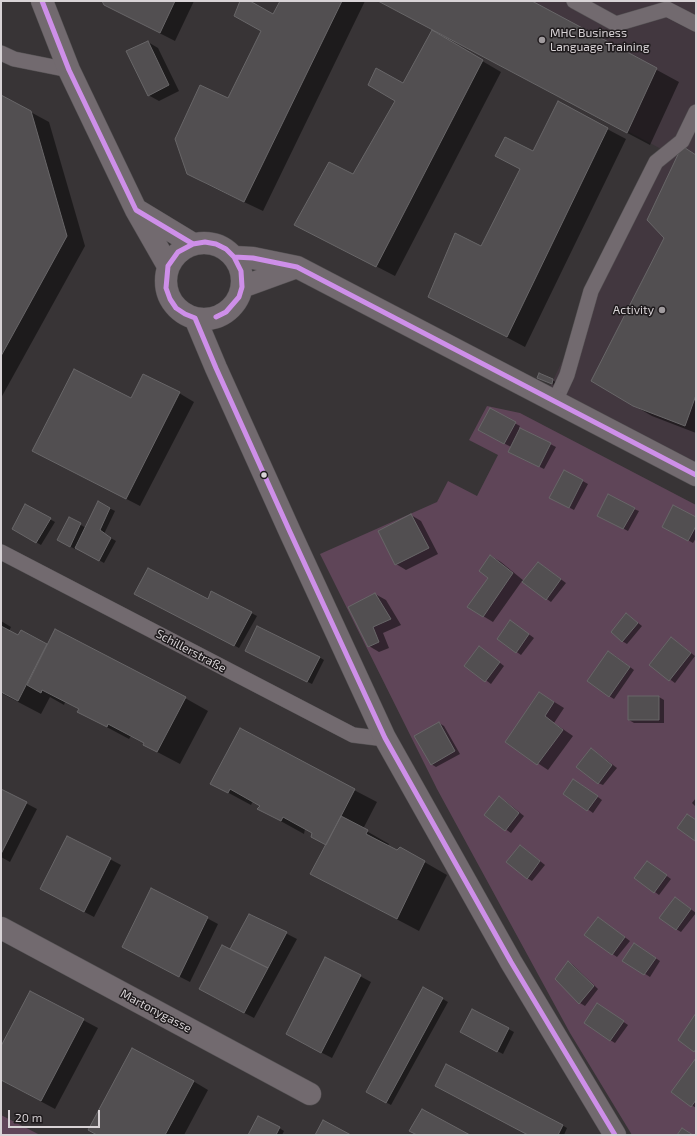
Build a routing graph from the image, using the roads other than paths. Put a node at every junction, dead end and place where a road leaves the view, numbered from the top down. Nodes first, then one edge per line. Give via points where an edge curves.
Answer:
1 (42, 1) edge
2 (574, 1) edge
3 (696, 24) edge
4 (1, 53) edge
5 (69, 70) junction
6 (696, 112) edge
7 (136, 210) junction
8 (193, 244) junction
9 (234, 257) junction
10 (168, 266) junction
11 (297, 267) junction
12 (242, 287) junction
13 (206, 318) junction
14 (555, 401) junction
15 (696, 475) edge
16 (1, 552) edge
17 (385, 738) junction
18 (1, 928) edge
19 (310, 1094) dead end
20 (615, 1135) edge

1 - 5 street
2 - 3 lane via 616,24 667,9
4 - 5 lane via 14,59
5 - 7 street
6 - 14 lane via 682,141 656,162 591,291 567,375
7 - 8 street
7 - 10 street
8 - 9 street via 216,244
8 - 10 street via 178,252
9 - 11 street via 254,258
9 - 12 street via 241,271
10 - 13 street via 166,288 176,308 185,314
11 - 12 street
11 - 14 street
12 - 13 street via 239,297 226,312
13 - 17 street via 216,368
14 - 15 street
16 - 17 lane, Schillerstraße via 353,735
17 - 20 street via 511,962
18 - 19 street, Martonygasse

